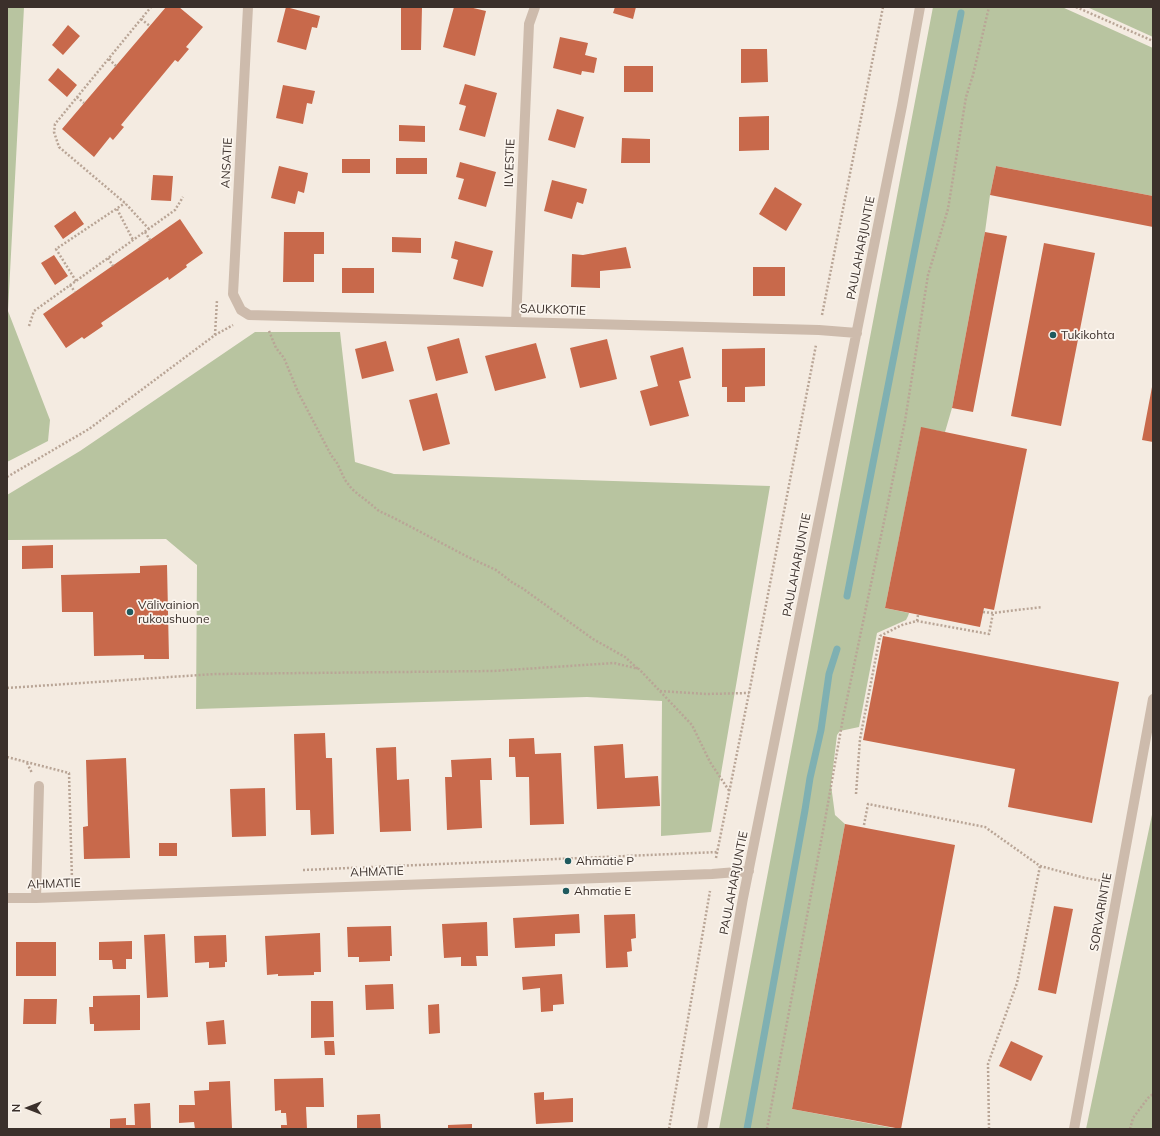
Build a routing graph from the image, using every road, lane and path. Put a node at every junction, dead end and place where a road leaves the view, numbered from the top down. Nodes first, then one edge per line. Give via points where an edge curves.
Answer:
1 (151, 7) edge
2 (248, 7) edge
3 (535, 7) edge
4 (882, 7) edge
5 (920, 7) edge
6 (989, 7) edge
7 (1076, 7) edge
8 (141, 19) junction
9 (150, 26) dead end
10 (1153, 41) edge
11 (108, 59) junction
12 (116, 66) dead end
13 (77, 97) junction
14 (84, 103) dead end
15 (183, 197) dead end
16 (125, 203) junction
17 (117, 209) junction
18 (149, 229) junction
19 (145, 232) junction
20 (133, 240) junction
21 (150, 240) dead end
22 (108, 258) junction
23 (113, 266) dead end
24 (76, 280) junction
25 (70, 285) junction
26 (74, 292) dead end
27 (248, 315) junction
28 (266, 315) junction
29 (516, 322) junction
30 (29, 326) dead end
31 (819, 330) junction
32 (857, 333) junction
33 (7, 478) edge
34 (1042, 607) dead end
35 (983, 612) dead end
36 (993, 613) junction
37 (918, 615) dead end
38 (917, 621) junction
39 (638, 669) junction
40 (7, 688) edge
41 (659, 691) junction
42 (749, 693) junction
43 (1153, 699) edge
44 (7, 757) edge
45 (39, 786) dead end
46 (730, 792) junction
47 (856, 794) dead end
48 (864, 825) dead end
49 (718, 852) junction
50 (1040, 866) junction
51 (295, 871) dead end
52 (749, 871) junction
53 (712, 874) junction
54 (65, 880) dead end
55 (1119, 884) junction
56 (7, 898) edge
57 (36, 898) junction
58 (1153, 1094) edge
59 (669, 1129) edge
60 (702, 1129) edge
61 (767, 1129) edge
62 (989, 1129) edge
63 (1074, 1129) edge
64 (1130, 1129) edge

1 - 8 path
2 - 27 street, ANSATIE via 233,294 241,310
3 - 29 street, ILVESTIE via 529,24
4 - 31 path
5 - 32 street, PAULAHARJUNTIE
6 - 61 path via 966,97 948,210 928,275 905,421 843,718
7 - 10 path
8 - 9 path
8 - 11 path
11 - 12 path
11 - 13 path
13 - 14 path
13 - 16 path via 55,124 54,132 59,146
15 - 18 path via 175,210
16 - 17 path
16 - 18 path
17 - 20 path
17 - 24 path via 56,249
18 - 19 path
19 - 20 path
19 - 21 path
20 - 22 path
22 - 23 path
22 - 24 path
24 - 25 path
25 - 26 path
25 - 30 path via 34,311
27 - 28 street, SAUKKOTIE
27 - 33 path via 215,336 89,430
28 - 29 street, SAUKKOTIE
28 - 39 path via 267,328 276,348 284,358 308,412 345,480 359,495 379,511 496,570 593,639 625,657
29 - 31 street, SAUKKOTIE
31 - 32 street, SAUKKOTIE
31 - 42 path
32 - 52 street, PAULAHARJUNTIE
34 - 36 path
35 - 36 path
36 - 38 path via 989,634
37 - 38 path
38 - 47 path via 880,636 860,739
39 - 40 path via 614,663 493,671 215,674
39 - 41 path
41 - 42 path
41 - 46 path via 692,725 710,762
42 - 46 path
43 - 55 street, SORVARINTIE
44 - 54 path via 69,773 72,880
45 - 57 street
46 - 49 path
48 - 50 path via 868,804 985,827
49 - 51 path
49 - 53 path
50 - 55 path
50 - 62 path via 1017,983 988,1064
52 - 53 street, AHMATIE
52 - 60 street, PAULAHARJUNTIE
53 - 57 street, AHMATIE
53 - 59 path
55 - 63 street, SORVARINTIE
56 - 57 street, AHMATIE
58 - 64 path via 1133,1118

